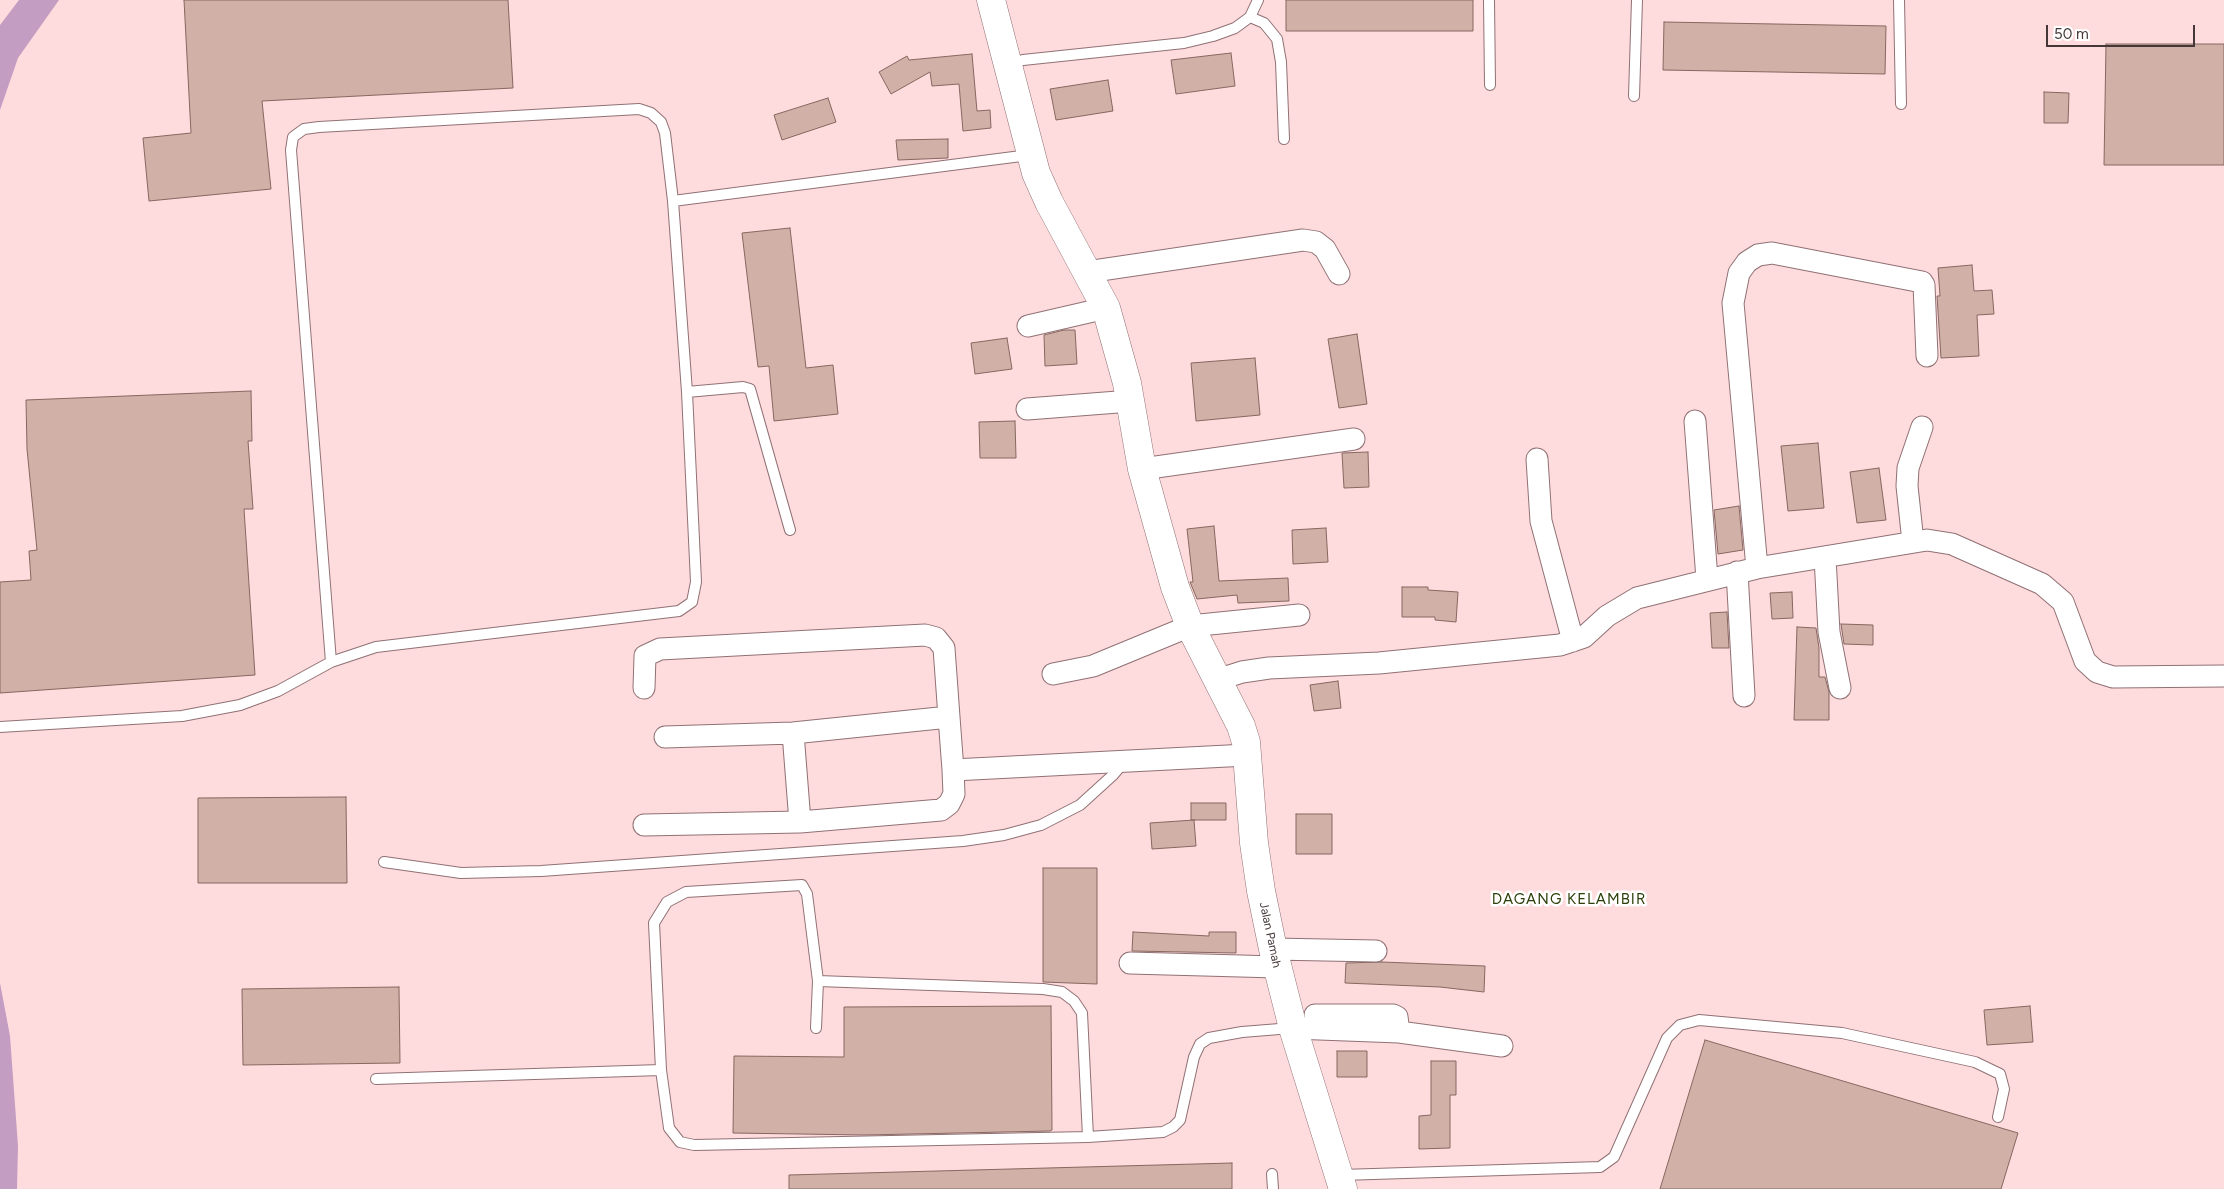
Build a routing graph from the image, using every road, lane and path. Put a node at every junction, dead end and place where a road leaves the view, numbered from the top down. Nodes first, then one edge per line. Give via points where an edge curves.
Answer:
1 (991, 0) edge
2 (1258, 0) edge
3 (1489, 0) edge
4 (1637, 0) edge
5 (1899, 0) edge
6 (1250, 17) junction
7 (1008, 65) junction
8 (1490, 84) dead end
9 (1634, 96) dead end
10 (1901, 104) dead end
11 (1284, 139) dead end
12 (1030, 155) junction
13 (673, 201) junction
14 (1088, 272) junction
15 (1339, 274) dead end
16 (1106, 308) junction
17 (1028, 326) dead end
18 (1927, 356) dead end
19 (687, 392) junction
20 (1131, 401) junction
21 (1027, 408) dead end
22 (1695, 421) dead end
23 (1922, 427) dead end
24 (1354, 439) dead end
25 (1537, 459) dead end
26 (1142, 469) junction
27 (790, 530) dead end
28 (1913, 542) junction
29 (1825, 557) junction
30 (1747, 570) junction
31 (1707, 579) junction
32 (1299, 615) dead end
33 (1190, 626) junction
34 (1573, 641) junction
35 (332, 662) junction
36 (1053, 674) dead end
37 (2224, 676) edge
38 (1217, 680) junction
39 (644, 688) dead end
40 (1840, 688) dead end
41 (1744, 696) dead end
42 (949, 718) junction
43 (0, 727) edge
44 (793, 733) junction
45 (665, 737) dead end
46 (1248, 755) junction
47 (1124, 761) junction
48 (953, 770) junction
49 (800, 822) junction
50 (644, 825) dead end
51 (384, 862) dead end
52 (1376, 951) dead end
53 (1275, 958) junction
54 (1130, 963) dead end
55 (818, 981) junction
56 (1291, 1022) junction
57 (816, 1028) dead end
58 (1502, 1046) dead end
59 (661, 1070) junction
60 (376, 1079) dead end
61 (1998, 1117) dead end
62 (1088, 1137) junction
63 (1272, 1174) dead end
64 (1341, 1182) edge
65 (1273, 1189) edge

1 - 7 street, Jalan Pamah
2 - 6 lane
3 - 8 lane
4 - 9 lane
5 - 10 lane
6 - 7 lane via 1234,28 1184,43 1023,60
6 - 11 lane via 1264,23 1277,40
7 - 12 street, Jalan Pamah
12 - 13 lane
12 - 14 street, Jalan Pamah via 1049,202
13 - 19 lane
13 - 35 lane via 661,122 651,113 639,109 319,127 304,129 293,137 291,150
14 - 15 street via 1303,240 1316,242 1326,249
14 - 16 street, Jalan Pamah
16 - 17 street
16 - 20 street, Jalan Pamah
18 - 30 street via 1922,282 1772,253 1758,255 1747,262 1739,273 1733,303
19 - 27 lane via 743,386 750,390
19 - 35 lane via 696,582 692,602 679,610 376,647
20 - 21 street
20 - 26 street, Jalan Pamah
22 - 31 street
23 - 28 street via 1908,468
24 - 26 street
25 - 34 street via 1541,521
26 - 33 street, Jalan Pamah via 1164,550
28 - 29 street
28 - 37 street via 1927,540 1952,544 2042,584 2063,602 2085,660 2097,672 2114,677
29 - 30 street
29 - 40 street via 1828,632
30 - 31 street
30 - 41 street
31 - 34 street via 1638,598
32 - 33 street
33 - 36 street via 1093,666
33 - 38 street, Jalan Pamah
34 - 38 street via 1560,645 1379,662 1256,669
35 - 43 lane via 278,691 240,705 182,716
38 - 46 street, Jalan Pamah via 1240,726
39 - 42 street via 645,656 660,649 925,635 936,638 944,648
42 - 44 street
42 - 48 street
44 - 45 street
44 - 49 street
46 - 47 street
46 - 53 street, Jalan Pamah via 1254,843
47 - 48 street
47 - 51 lane via 1080,805 1041,825 1004,835 541,871 461,873
48 - 49 street via 954,794 941,810
49 - 50 street
52 - 53 street
53 - 54 street
53 - 56 street, Jalan Pamah
55 - 57 lane
55 - 59 lane via 807,894 802,885 686,892 667,902 654,923
55 - 62 lane via 1062,992 1082,1013
56 - 58 street
56 - 62 lane via 1209,1038 1200,1044 1180,1120 1173,1127 1163,1132
56 - 64 street, Jalan Pamah
59 - 60 lane
59 - 62 lane via 669,1128 680,1142 694,1146
61 - 64 lane via 2004,1089 2000,1074 1975,1062 1842,1033 1699,1020 1680,1025 1667,1038 1614,1157 1600,1168
63 - 65 lane

